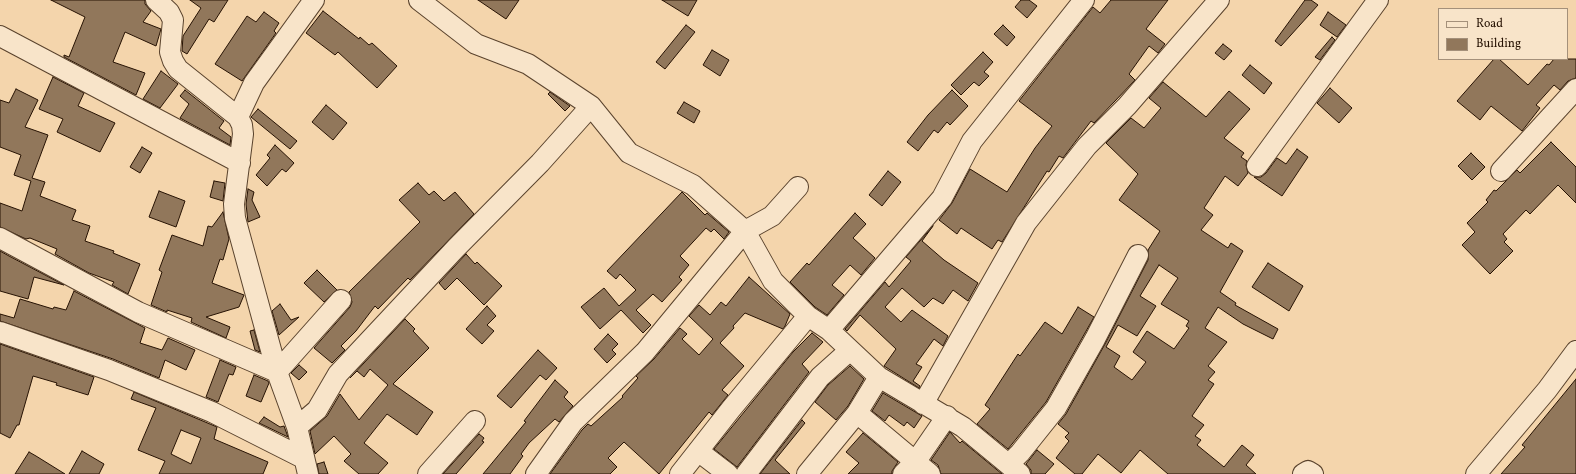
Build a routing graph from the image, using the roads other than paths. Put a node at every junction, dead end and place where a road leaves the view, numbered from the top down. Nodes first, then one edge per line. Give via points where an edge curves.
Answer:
1 (156, 0) edge
2 (314, 0) edge
3 (1084, 0) edge
4 (1219, 0) edge
5 (1378, 0) edge
6 (431, 4) edge
7 (0, 36) edge
8 (1576, 89) edge
9 (591, 106) junction
10 (238, 118) junction
11 (240, 163) junction
12 (1257, 166) dead end
13 (1501, 171) dead end
14 (798, 187) dead end
15 (745, 231) junction
16 (0, 238) edge
17 (1138, 255) dead end
18 (341, 300) dead end
19 (808, 316) junction
20 (829, 330) junction
21 (0, 332) edge
22 (850, 351) junction
23 (1576, 351) edge
24 (277, 372) junction
25 (879, 376) junction
26 (923, 404) junction
27 (857, 413) junction
28 (947, 416) junction
29 (476, 421) dead end
30 (297, 427) junction
31 (698, 451) junction
32 (306, 466) edge
33 (1015, 469) edge
34 (916, 470) edge
35 (1485, 471) edge
36 (428, 474) edge
37 (536, 474) edge
38 (680, 474) edge
39 (728, 474) edge
40 (746, 474) edge
41 (807, 474) edge
42 (1304, 474) edge
43 (1313, 474) edge

1 - 10 street via 169,12 173,20 170,52 173,61
2 - 10 street via 254,83
3 - 20 street via 972,141 942,198
4 - 26 street via 1127,106 1087,146 1026,223
5 - 12 street
6 - 9 street via 476,44 528,64
7 - 11 street
8 - 13 street
9 - 15 street via 629,153 692,186
9 - 30 street via 540,163 338,374 317,410
10 - 11 street via 243,134
11 - 24 street via 234,204 235,218
14 - 15 street via 772,216
15 - 19 street via 773,281
15 - 37 street via 645,352 573,422
16 - 24 street via 138,312
17 - 33 street via 1056,408 1020,454
18 - 24 street
19 - 20 street
19 - 31 street
20 - 22 street
21 - 32 street via 109,370 212,412
22 - 25 street
22 - 40 street via 820,378
23 - 35 street
24 - 30 street
25 - 26 street
25 - 27 street
26 - 28 street
27 - 34 street
27 - 41 street
28 - 33 street
28 - 34 street
29 - 36 street
30 - 32 street
31 - 38 street
31 - 39 street
42 - 43 street via 1308,471

